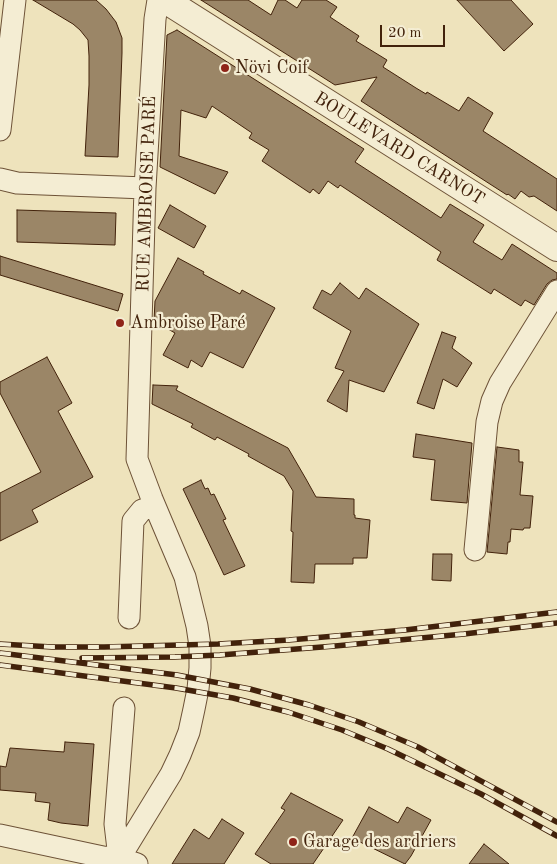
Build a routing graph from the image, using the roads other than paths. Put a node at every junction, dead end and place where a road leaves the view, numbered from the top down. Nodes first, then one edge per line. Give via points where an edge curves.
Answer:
1 (15, 0) edge
2 (158, 0) edge
3 (165, 0) edge
4 (0, 130) edge
5 (0, 179) edge
6 (145, 188) junction
7 (557, 248) edge
8 (557, 291) edge
9 (155, 506) junction
10 (475, 550) dead end
11 (129, 618) dead end
12 (124, 708) dead end
13 (0, 835) edge
14 (124, 862) edge

1 - 4 street
2 - 6 street, RUE AMBROISE PARÉ
3 - 7 street, BOULEVARD CARNOT
5 - 6 street via 17,183
6 - 9 street, RUE AMBROISE PARÉ via 137,459
8 - 10 street via 492,401 487,422
9 - 11 street via 142,510 133,521
9 - 14 street, RUE AMBROISE PARÉ via 185,577 191,600 200,646 199,682 189,732 180,755
12 - 14 street via 115,824
13 - 14 street

